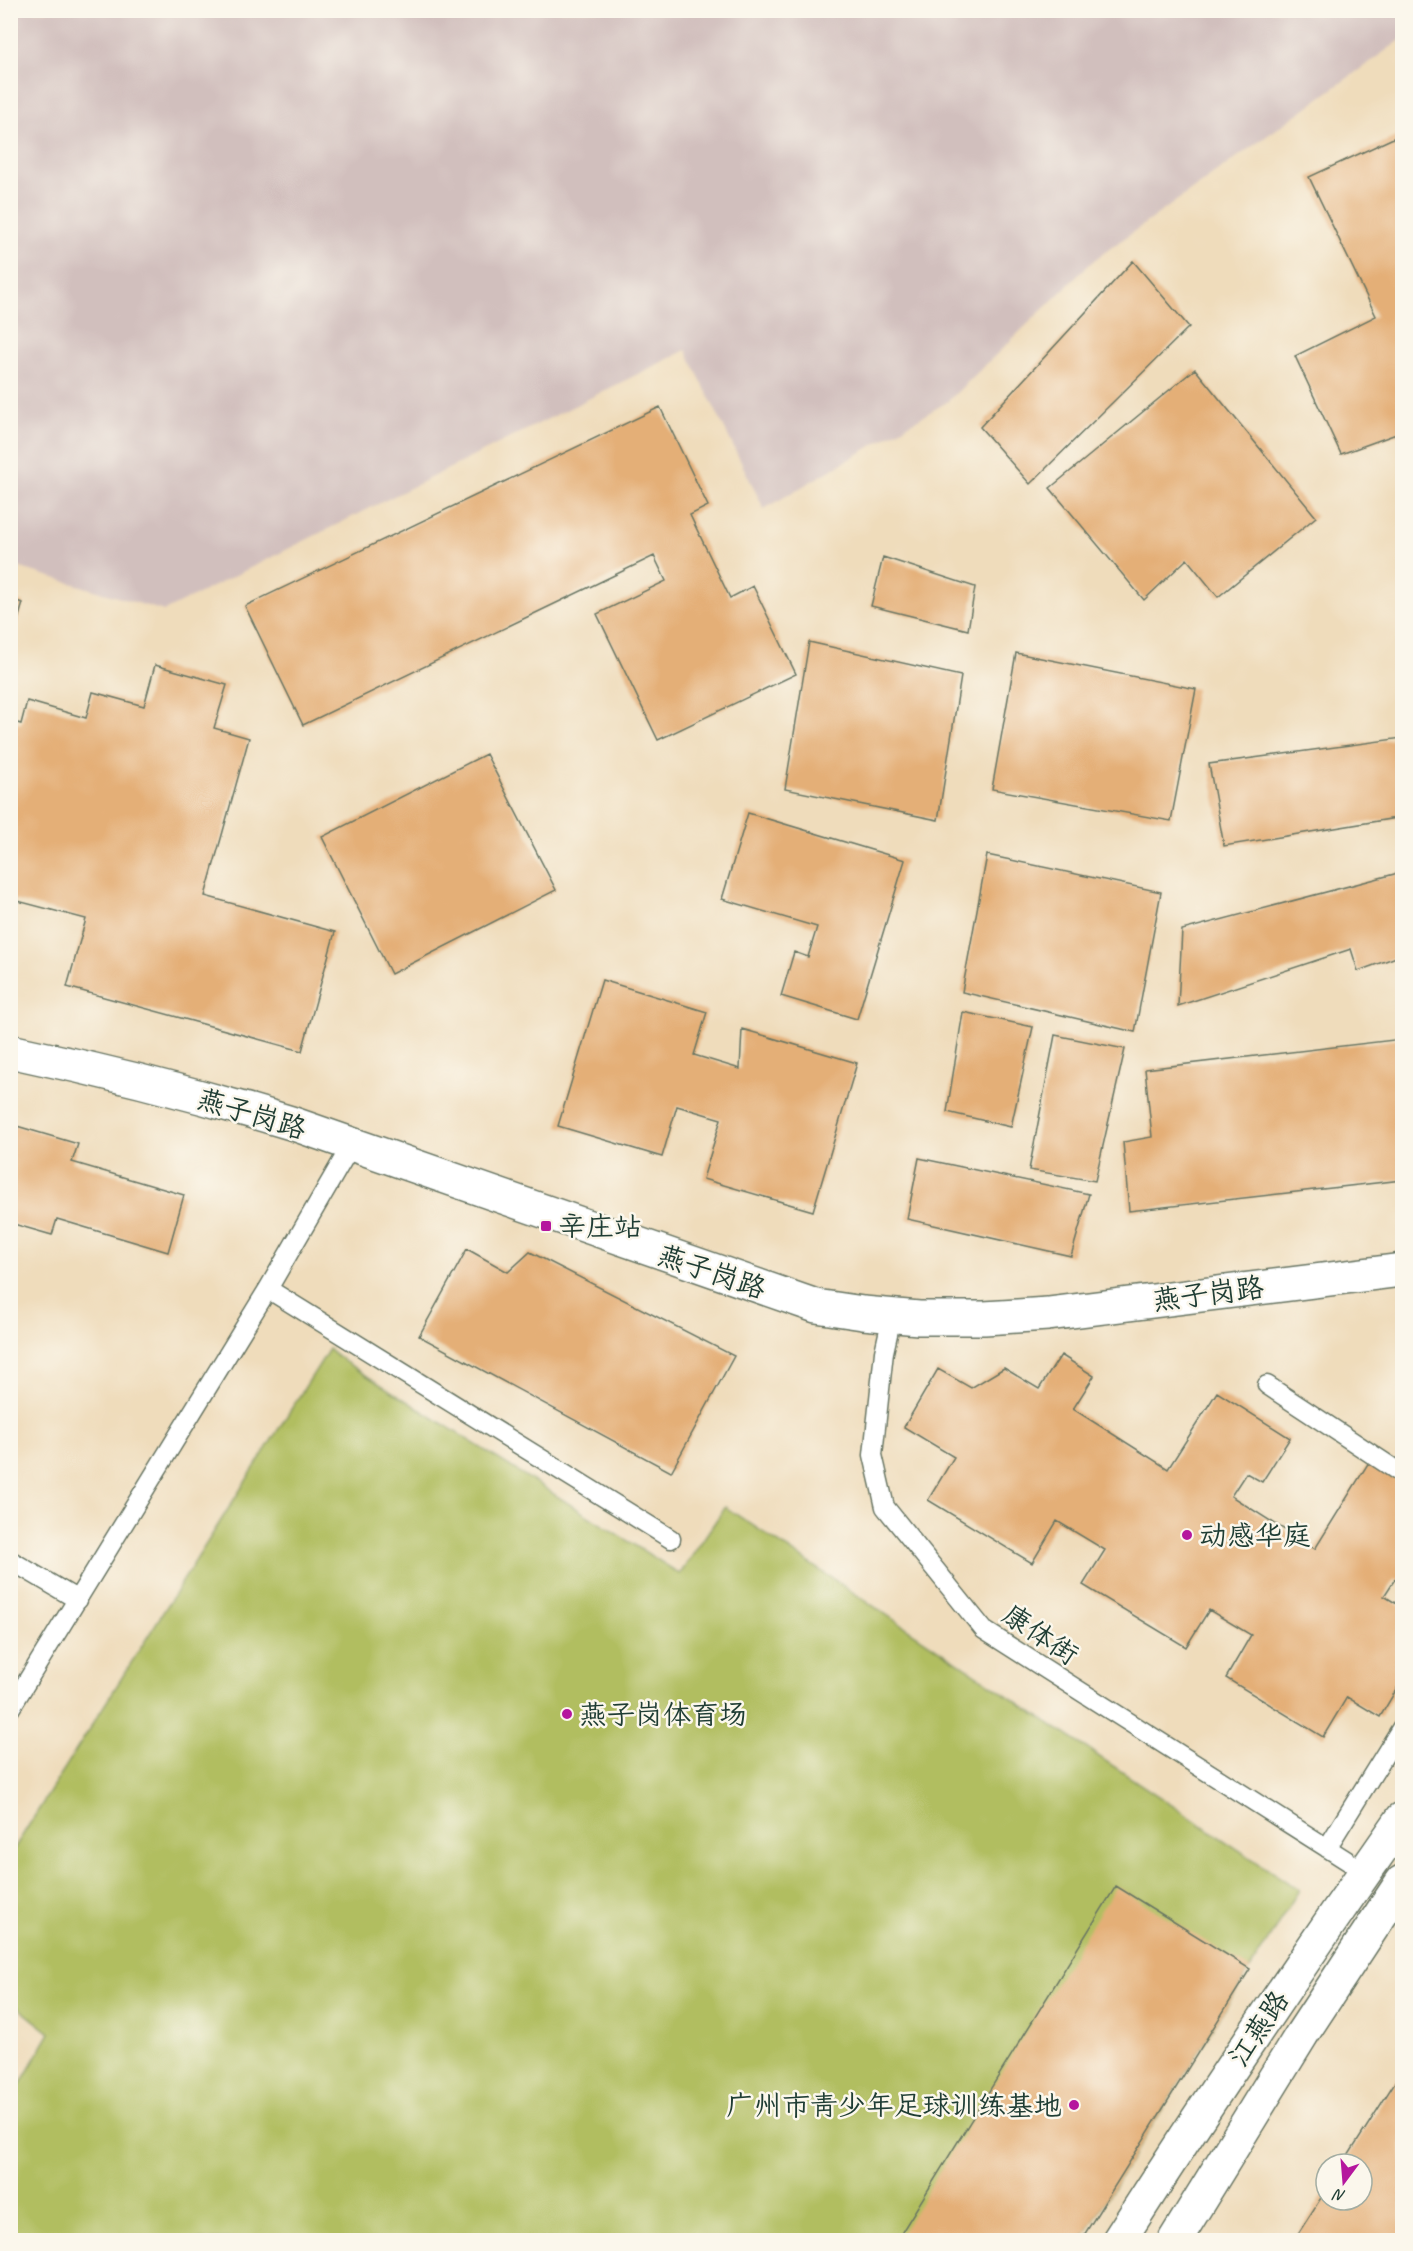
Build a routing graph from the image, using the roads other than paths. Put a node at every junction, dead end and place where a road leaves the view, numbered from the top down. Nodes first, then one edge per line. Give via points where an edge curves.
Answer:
1 (10, 1051) edge
2 (352, 1144) junction
3 (1402, 1270) edge
4 (268, 1289) junction
5 (892, 1316) junction
6 (1267, 1385) dead end
7 (1402, 1474) edge
8 (671, 1539) dead end
9 (10, 1560) edge
10 (78, 1599) junction
11 (10, 1709) edge
12 (1402, 1727) edge
13 (1402, 1819) edge
14 (1327, 1848) junction
15 (1365, 1872) junction
16 (1402, 1882) edge
17 (1119, 2241) edge
18 (1175, 2241) edge

1 - 2 street, 燕子岗路 via 212,1099
2 - 4 lane
2 - 5 street, 燕子岗路 via 816,1306
3 - 5 street, 燕子岗路 via 1048,1314 984,1318
4 - 8 lane
4 - 10 lane
5 - 14 lane, 康体街 via 884,1352 873,1455 885,1507 984,1630
6 - 7 lane
9 - 10 lane
10 - 11 lane
12 - 14 lane
13 - 15 street, 江燕路
14 - 15 lane, 康体街
15 - 17 street, 江燕路 via 1198,2116
16 - 18 street, 江燕路 via 1302,2034

